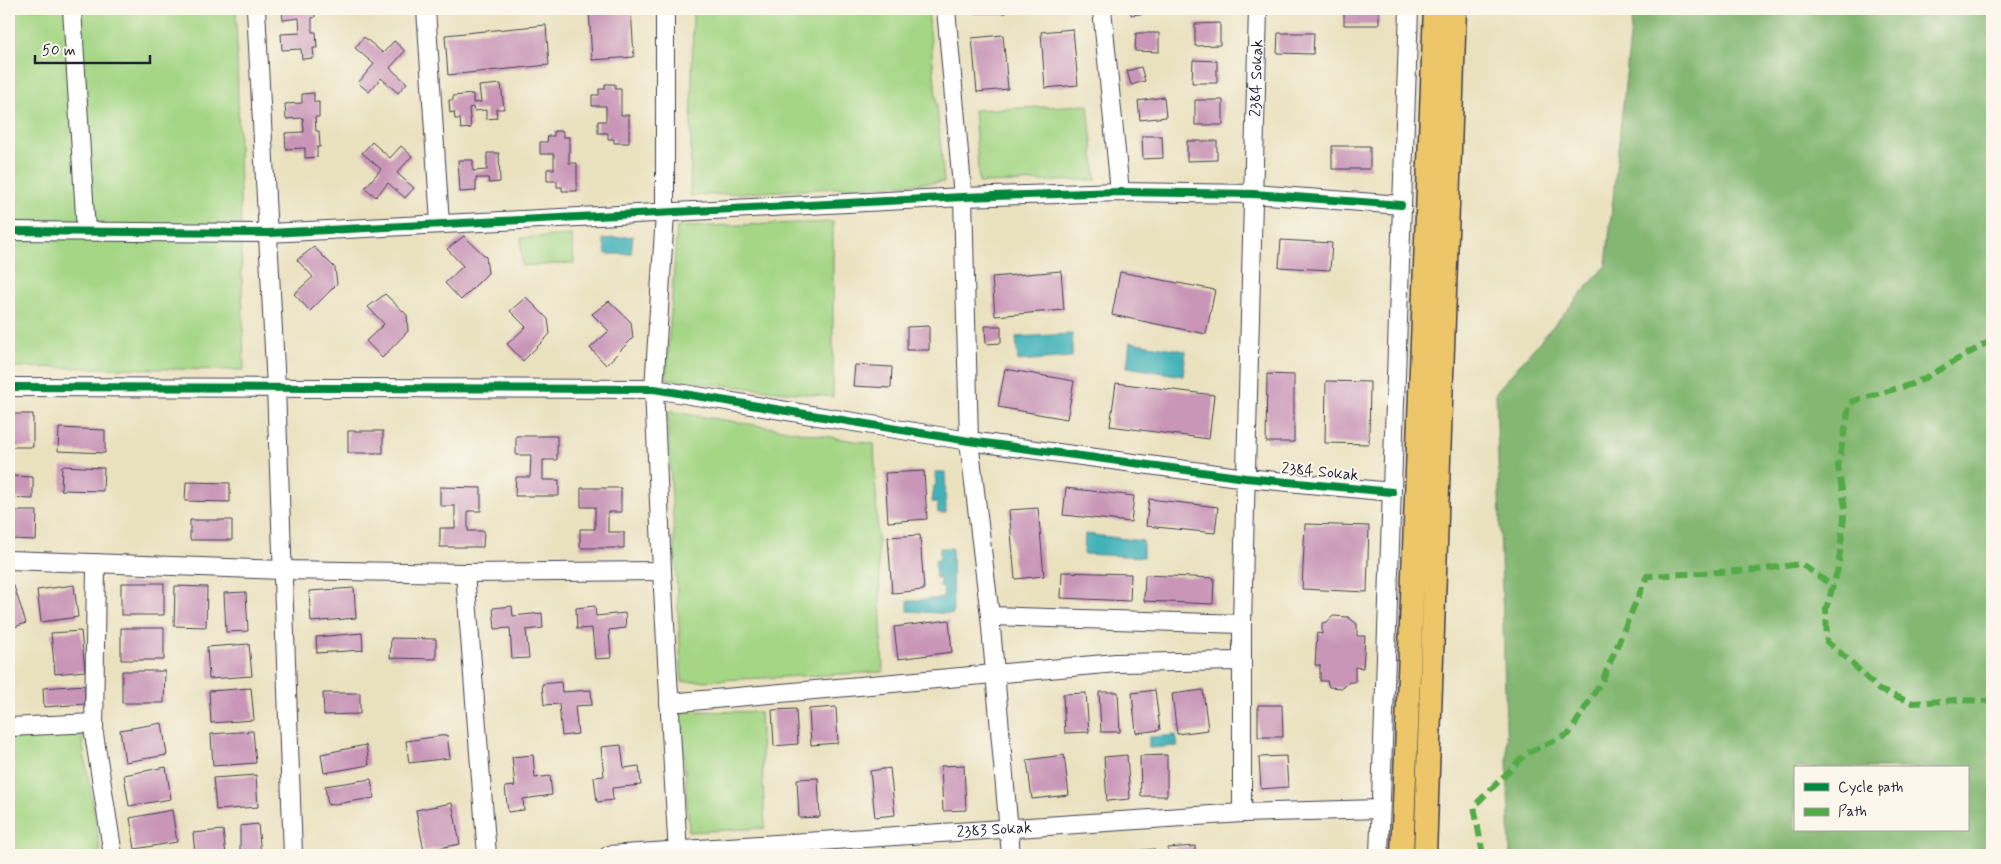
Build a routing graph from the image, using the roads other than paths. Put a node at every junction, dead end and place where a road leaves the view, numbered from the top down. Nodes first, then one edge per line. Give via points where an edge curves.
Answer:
1 (72, 9) edge
2 (256, 9) edge
3 (426, 9) edge
4 (665, 9) edge
5 (946, 9) edge
6 (1102, 9) edge
7 (1258, 9) edge
8 (1409, 9) edge
9 (1435, 9) edge
10 (1455, 9) edge
11 (1120, 192) junction
12 (1253, 194) junction
13 (963, 196) junction
14 (1401, 205) junction
15 (665, 214) junction
16 (440, 224) junction
17 (9, 231) edge
18 (86, 231) junction
19 (269, 233) junction
20 (9, 387) edge
21 (276, 387) junction
22 (654, 389) junction
23 (969, 440) junction
24 (1246, 478) junction
25 (1392, 492) junction
26 (9, 560) edge
27 (96, 563) junction
28 (282, 570) junction
29 (662, 571) junction
30 (465, 573) junction
31 (990, 616) junction
32 (1242, 624) junction
33 (1242, 661) junction
34 (995, 673) junction
35 (669, 703) junction
36 (94, 723) junction
37 (9, 726) edge
38 (1380, 809) junction
39 (1242, 813) junction
40 (1009, 830) junction
41 (678, 852) edge
42 (114, 855) edge
43 (293, 855) edge
44 (487, 855) edge
45 (609, 855) edge
46 (1010, 855) edge
47 (1379, 855) edge
48 (1402, 855) edge
49 (1425, 855) edge

1 - 18 street
2 - 19 street
3 - 16 street
4 - 15 street
5 - 13 street
6 - 11 street
7 - 12 street, 2384 Sokak
8 - 14 street
9 - 48 main road
10 - 49 main road
11 - 12 street
11 - 13 street
12 - 14 street
12 - 24 street, 2384 Sokak
13 - 15 street
13 - 23 street
14 - 25 street
15 - 16 street
15 - 22 street
16 - 19 street
17 - 18 street
18 - 19 street
19 - 21 street
20 - 21 street
21 - 22 street
21 - 28 street
22 - 23 street
22 - 29 street
23 - 24 street
23 - 31 street
24 - 25 street, 2384 Sokak
24 - 32 street, 2384 Sokak
25 - 38 street
26 - 27 street
27 - 28 street
27 - 36 street
28 - 30 street
28 - 43 street
29 - 30 street
29 - 35 street
30 - 44 street
31 - 32 street
31 - 34 street
32 - 33 street, 2384 Sokak
33 - 34 street via 1116,663
33 - 39 street, 2384 Sokak
34 - 35 street
34 - 40 street
35 - 41 street
36 - 37 street
36 - 42 street
38 - 39 street, 2383 Sokak
38 - 47 street
39 - 40 street, 2383 Sokak
40 - 41 street, 2383 Sokak
40 - 46 street
41 - 45 street, 2383 Sokak

